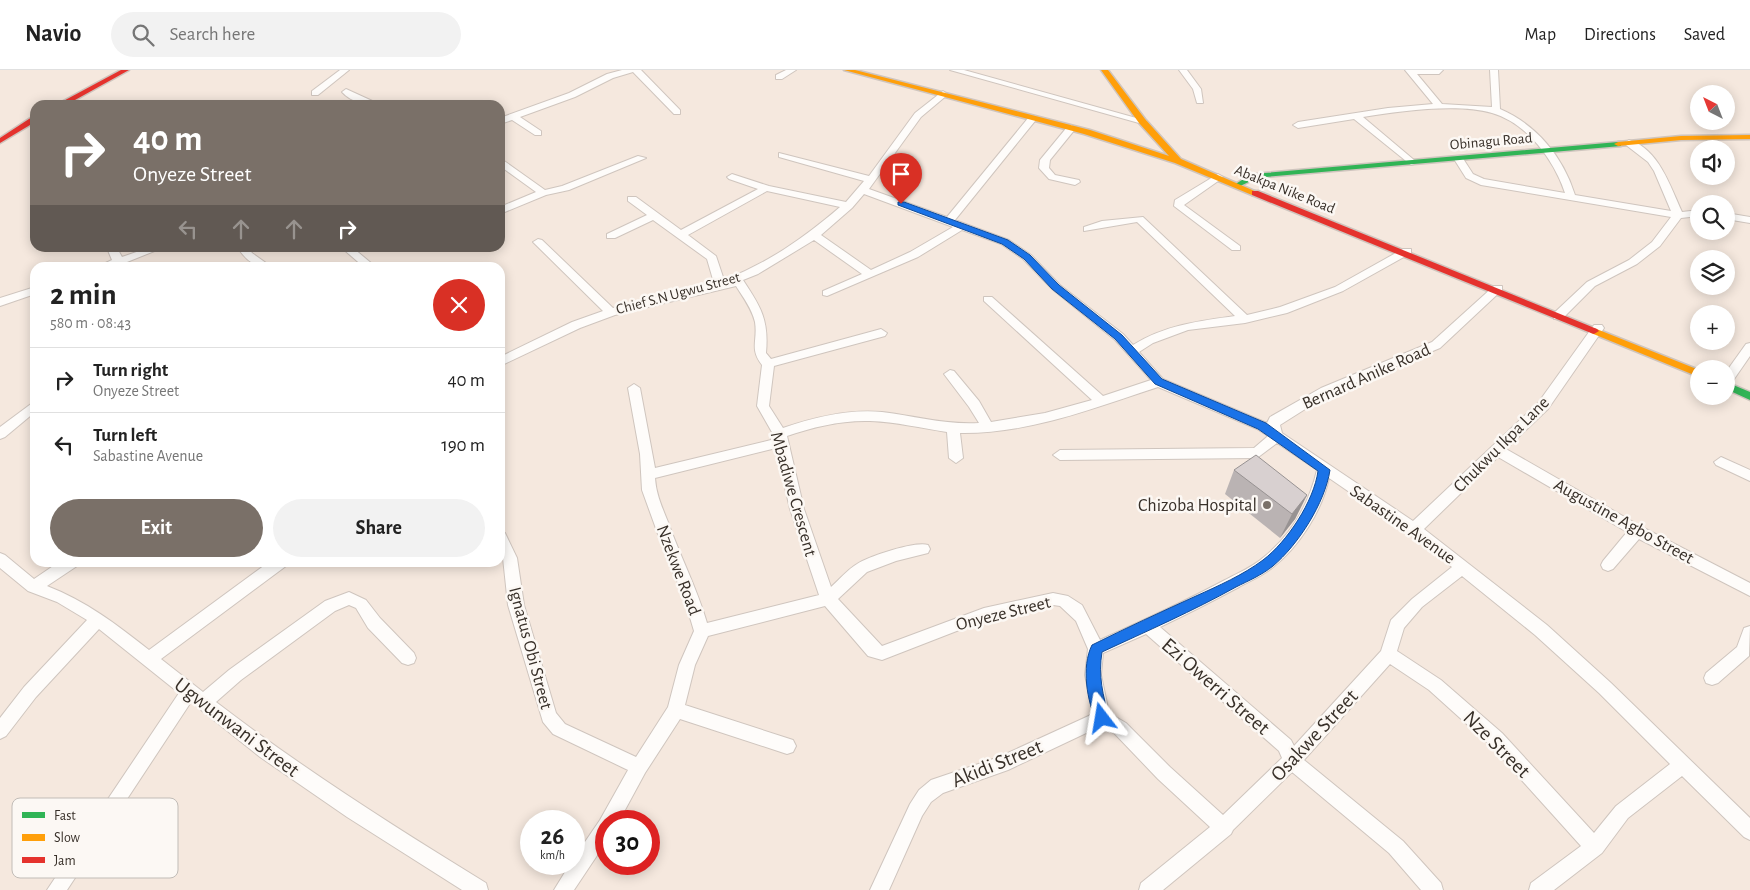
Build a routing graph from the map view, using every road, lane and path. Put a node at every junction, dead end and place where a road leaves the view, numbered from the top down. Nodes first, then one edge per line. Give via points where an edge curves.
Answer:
1 (126, 70) edge
2 (345, 70) edge
3 (631, 70) edge
4 (636, 70) edge
5 (790, 70) edge
6 (847, 70) edge
7 (856, 70) edge
8 (954, 70) edge
9 (1104, 70) edge
10 (1183, 70) edge
11 (1439, 70) edge
12 (1494, 70) edge
13 (1409, 71) edge
14 (779, 77) dead end
15 (346, 92) dead end
16 (315, 93) dead end
17 (942, 95) junction
18 (69, 100) edge
19 (362, 100) edge
20 (1200, 101) dead end
21 (1441, 108) junction
22 (1495, 111) junction
23 (677, 112) dead end
24 (1356, 116) junction
25 (514, 117) junction
26 (1032, 119) junction
27 (505, 120) edge
28 (1142, 121) junction
29 (30, 122) edge
30 (1298, 125) dead end
31 (1071, 128) junction
32 (538, 133) dead end
33 (1750, 137) edge
34 (0, 141) edge
35 (1629, 143) junction
36 (1548, 151) junction
37 (782, 155) dead end
38 (641, 158) dead end
39 (1176, 159) junction
40 (1459, 159) junction
41 (1411, 162) junction
42 (505, 165) edge
43 (732, 177) dead end
44 (1218, 178) junction
45 (1075, 182) dead end
46 (1239, 184) junction
47 (867, 185) junction
48 (766, 188) junction
49 (543, 193) junction
50 (1571, 198) junction
51 (632, 199) dead end
52 (848, 206) junction
53 (505, 209) edge
54 (1690, 214) edge
55 (655, 215) junction
56 (1678, 215) junction
57 (1735, 218) edge
58 (1750, 220) edge
59 (956, 222) junction
60 (1088, 229) dead end
61 (682, 235) junction
62 (814, 235) junction
63 (611, 236) dead end
64 (538, 242) dead end
65 (1236, 248) dead end
66 (114, 252) edge
67 (145, 252) edge
68 (246, 252) edge
69 (352, 252) edge
70 (1406, 252) junction
71 (118, 261) joint
72 (259, 262) edge
73 (364, 262) edge
74 (869, 274) junction
75 (720, 285) junction
76 (743, 289) joint
77 (1497, 289) junction
78 (30, 292) edge
79 (827, 293) dead end
80 (988, 300) dead end
81 (0, 302) edge
82 (610, 312) junction
83 (1560, 315) junction
84 (1245, 318) junction
85 (1597, 330) junction
86 (881, 333) dead end
87 (1750, 347) edge
88 (1131, 351) junction
89 (505, 360) edge
90 (768, 364) junction
91 (1690, 366) edge
92 (1690, 370) edge
93 (1735, 370) edge
94 (950, 374) dead end
95 (1159, 382) junction
96 (1735, 386) edge
97 (634, 388) dead end
98 (1735, 388) edge
99 (1750, 391) edge
100 (1750, 396) edge
101 (1101, 401) junction
102 (30, 408) edge
103 (953, 427) junction
104 (988, 428) junction
105 (0, 434) edge
106 (780, 434) junction
107 (1276, 437) junction
108 (1498, 451) junction
109 (1060, 455) dead end
110 (956, 458) dead end
111 (1721, 462) dead end
112 (1324, 470) junction
113 (647, 475) junction
114 (1750, 476) edge
115 (1414, 529) junction
116 (1637, 530) junction
117 (505, 548) edge
118 (923, 549) dead end
119 (0, 560) edge
120 (1608, 565) dead end
121 (64, 567) edge
122 (274, 567) edge
123 (1463, 567) junction
124 (33, 587) junction
125 (1750, 590) edge
126 (828, 599) junction
127 (98, 619) junction
128 (1148, 626) junction
129 (702, 631) junction
130 (1750, 633) edge
131 (1096, 649) junction
132 (882, 653) joint
133 (1388, 654) junction
134 (150, 658) junction
135 (408, 658) dead end
136 (1712, 678) dead end
137 (196, 697) junction
138 (676, 710) junction
139 (1102, 718) junction
140 (0, 731) edge
141 (787, 746) dead end
142 (1292, 760) junction
143 (1682, 765) junction
144 (639, 767) junction
145 (123, 798) edge
146 (615, 810) edge
147 (1225, 828) junction
148 (1750, 831) edge
149 (595, 842) edge
150 (1595, 847) junction
151 (65, 878) edge
152 (56, 890) edge
153 (479, 890) edge
154 (563, 890) edge
155 (879, 890) edge
156 (1148, 890) edge
157 (1434, 890) edge
158 (1538, 890) edge

1 - 18 main road
2 - 16 street
3 - 25 street
4 - 23 street
5 - 14 street
6 - 17 main road, Abakpa Nike Road
7 - 17 main road, Abakpa Nike Road
8 - 28 street
9 - 28 main road
10 - 20 street via 1197,88
11 - 13 street
12 - 22 street
13 - 21 street
15 - 19 street
17 - 26 main road, Abakpa Nike Road
17 - 39 main road, Abakpa Nike Road via 1085,130
17 - 47 street, Chief S.N Ugwu Street via 918,115
21 - 22 street
21 - 24 street via 1402,108
22 - 36 street via 1516,120
24 - 30 street
24 - 41 street
25 - 27 street
25 - 32 street
26 - 31 main road, Abakpa Nike Road
26 - 59 street
28 - 39 main road
29 - 34 main road
31 - 39 main road, Abakpa Nike Road
31 - 45 street via 1045,160 1044,168 1052,177
33 - 35 main road, Obinagu Road
35 - 36 main road, Obinagu Road
35 - 56 street via 1651,160 1659,171
36 - 40 main road, Obinagu Road
36 - 50 street via 1554,157
37 - 47 street, Sabastine Avenue
38 - 49 street via 565,188
39 - 44 main road, Abakpa Nike Road
39 - 46 main road, Abakpa Nike Road
40 - 41 main road, Obinagu Road
40 - 50 street via 1473,180
41 - 46 main road, Obinagu Road via 1265,175
42 - 49 street
43 - 48 street
44 - 46 main road, Abakpa Nike Road
44 - 65 street via 1184,197 1178,206
46 - 70 main road, Abakpa Nike Road
47 - 52 street, Chief S.N Ugwu Street
47 - 59 street, Sabastine Avenue
48 - 52 street
48 - 61 street
49 - 53 street
50 - 56 street
51 - 55 street
52 - 62 street, Chief S.N Ugwu Street
54 - 56 street
55 - 61 street
55 - 63 street
56 - 83 street via 1656,244 1632,262 1602,276
57 - 58 street
59 - 74 street via 925,250
59 - 88 street, Sabastine Avenue via 1005,242 1027,257 1056,287 1119,337
60 - 84 street via 1139,220
61 - 75 street via 712,258
62 - 74 street
62 - 75 street, Chief S.N Ugwu Street via 754,272
64 - 82 street
66 - 71 street
67 - 71 street
68 - 72 street
69 - 73 street
70 - 77 main road, Abakpa Nike Road
70 - 84 street via 1339,289 1283,310
74 - 79 street
75 - 76 street via 739,282
75 - 82 street, Chief S.N Ugwu Street
76 - 90 street, Mbadiwe Crescent via 762,322 760,354
77 - 83 main road, Abakpa Nike Road
77 - 107 street, Bernard Anike Road via 1436,345 1290,409 1275,420
78 - 81 street
80 - 101 street
82 - 89 street, Chief S.N Ugwu Street
83 - 85 main road, Abakpa Nike Road
84 - 88 street via 1186,326 1149,340
85 - 91 main road, Abakpa Nike Road
85 - 92 main road, Abakpa Nike Road
85 - 108 street, Chukwu Ikpa Lane via 1543,406
86 - 90 street
87 - 93 street
88 - 95 street, Sabastine Avenue
90 - 106 street, Mbadiwe Crescent via 763,406
94 - 104 street
95 - 101 street
95 - 107 street, Sabastine Avenue via 1256,423
96 - 99 main road
97 - 113 street, Nzekwe Road via 647,454
98 - 100 main road
101 - 104 street via 1032,422
102 - 105 street
103 - 104 street
103 - 106 street via 869,416 797,428
103 - 110 street
106 - 113 street via 776,443 688,462
106 - 126 street, Mbadiwe Crescent via 797,509
107 - 109 street via 1257,453 1238,455 1169,452
107 - 112 street, Sabastine Avenue
108 - 115 street, Chukwu Ikpa Lane
108 - 116 street, Augustine Agbo Street
111 - 114 street
112 - 115 street, Sabastine Avenue
112 - 128 street via 1322,482 1298,531 1284,549 1267,564
113 - 129 street, Nzekwe Road via 662,530 691,594
115 - 123 street, Sabastine Avenue
116 - 120 street
116 - 125 street, Augustine Agbo Street
117 - 144 street, Ignatus Obi Street via 510,558 516,606 549,717 559,729
118 - 126 street via 862,568
119 - 124 street, Ugwunwani Street
121 - 124 street
122 - 134 street
123 - 133 street, Osakwe Street via 1417,603 1397,625
123 - 143 street, Sabastine Avenue via 1542,630
124 - 127 street, Ugwunwani Street via 79,606
126 - 129 street
126 - 132 street, Mbadiwe Crescent via 862,639
127 - 134 street, Ugwunwani Street
127 - 140 street via 30,692
128 - 131 street
128 - 142 street, Ezi Owerri Street via 1285,746
129 - 138 street, Nzekwe Road via 688,665
130 - 136 street via 1743,652
131 - 132 street, Onyeze Street via 1075,606 1063,599 1053,599 984,614
131 - 139 street via 1093,682
133 - 142 street, Osakwe Street
133 - 150 street, Nze Street via 1435,685 1496,739
134 - 137 street, Ugwunwani Street
135 - 137 street via 360,604 349,598 322,612 235,675
137 - 145 street
137 - 153 street, Ugwunwani Street via 317,787
138 - 141 street
138 - 144 street, Nzekwe Road
139 - 147 street via 1120,728
139 - 155 street, Akidi Street via 1002,764 937,786 916,810
142 - 147 street, Osakwe Street
142 - 157 street, Ezi Owerri Street via 1396,847
143 - 148 street, Sabastine Avenue
143 - 150 street via 1622,812
144 - 146 street, Nzekwe Road
147 - 156 street, Osakwe Street
149 - 154 street
150 - 158 street
151 - 152 street

